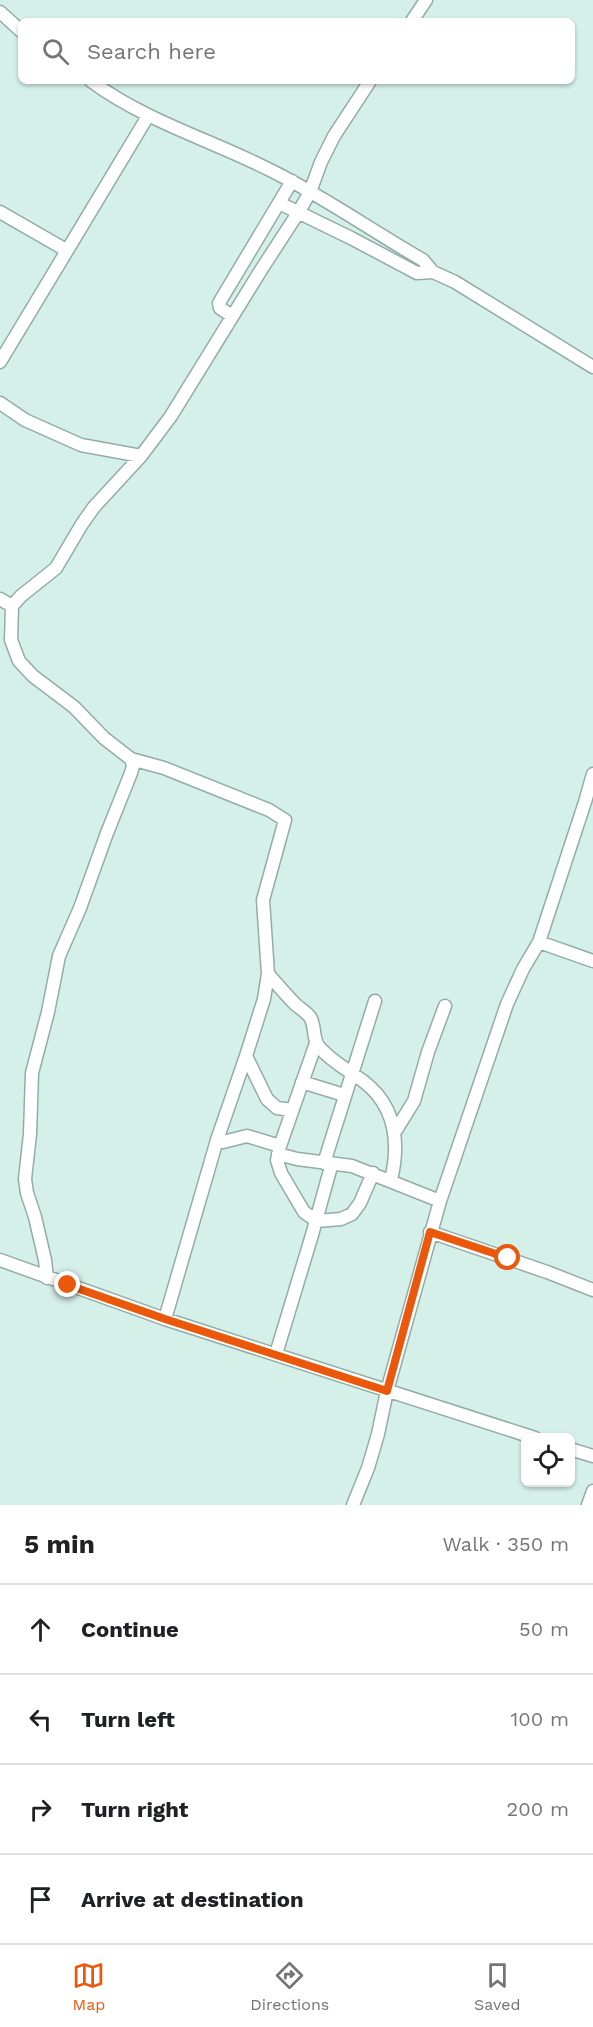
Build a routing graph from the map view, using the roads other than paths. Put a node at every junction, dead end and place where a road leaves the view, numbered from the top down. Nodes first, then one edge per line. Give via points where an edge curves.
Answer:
1 (426, 0) edge
2 (0, 12) edge
3 (414, 18) edge
4 (18, 28) edge
5 (96, 84) edge
6 (368, 84) edge
7 (148, 116) junction
8 (292, 181) junction
9 (310, 192) junction
10 (279, 203) junction
11 (0, 212) edge
12 (298, 213) junction
13 (66, 250) junction
14 (243, 260) junction
15 (261, 270) junction
16 (433, 272) junction
17 (232, 316) junction
18 (0, 362) edge
19 (593, 367) edge
20 (0, 403) edge
21 (141, 456) junction
22 (0, 599) edge
23 (12, 606) junction
24 (132, 759) junction
25 (593, 774) edge
26 (589, 803) edge
27 (539, 942) junction
28 (593, 961) edge
29 (268, 974) junction
30 (375, 1000) dead end
31 (446, 1006) dead end
32 (316, 1043) junction
33 (246, 1056) junction
34 (352, 1074) junction
35 (302, 1082) junction
36 (344, 1095) junction
37 (292, 1110) junction
38 (396, 1130) junction
39 (217, 1140) junction
40 (279, 1150) junction
41 (328, 1163) junction
42 (373, 1173) junction
43 (391, 1180) junction
44 (440, 1201) junction
45 (317, 1221) junction
46 (430, 1232) junction
47 (0, 1260) edge
48 (47, 1278) junction
49 (593, 1290) edge
50 (165, 1319) junction
51 (276, 1354) junction
52 (387, 1391) junction
53 (522, 1433) edge
54 (575, 1451) edge
55 (593, 1456) edge
56 (593, 1491) edge
57 (353, 1505) edge
58 (588, 1505) edge

1 - 3 street
2 - 4 street
5 - 7 street
6 - 9 street via 334,136
7 - 8 street
7 - 13 street
8 - 9 street
8 - 10 street
9 - 12 street
9 - 16 street via 423,260
10 - 12 street
10 - 14 street
11 - 13 street
12 - 15 street
12 - 16 street via 417,273
13 - 18 street
14 - 15 street
14 - 17 street via 218,305
15 - 17 street
16 - 19 street
17 - 21 street via 171,416
20 - 21 street via 25,420 81,445
21 - 23 street via 94,507 56,568
22 - 23 street
23 - 24 street via 11,640 19,661
24 - 29 street via 164,768 285,820 263,900
24 - 48 street via 131,773 59,956 32,1073 25,1179
25 - 26 street
26 - 27 street
27 - 28 street
27 - 44 street via 507,1004
29 - 32 street via 311,1018
29 - 33 street via 260,1016
30 - 34 street
31 - 38 street via 414,1101
32 - 34 street
32 - 35 street
33 - 37 street via 267,1100 278,1108
33 - 39 street
34 - 36 street
34 - 38 street via 385,1102
35 - 36 street
35 - 37 street
36 - 41 street
37 - 40 street
38 - 43 street
39 - 40 street via 247,1136
39 - 50 street
40 - 41 street
40 - 45 street via 281,1173 304,1212
41 - 42 street
41 - 45 street
42 - 43 street
42 - 45 street via 352,1214
43 - 44 street
44 - 46 street
45 - 51 street
46 - 49 street
46 - 52 street
47 - 48 street
48 - 50 street
50 - 51 street
51 - 52 street
52 - 53 street
52 - 57 street via 368,1468
54 - 55 street
56 - 58 street

